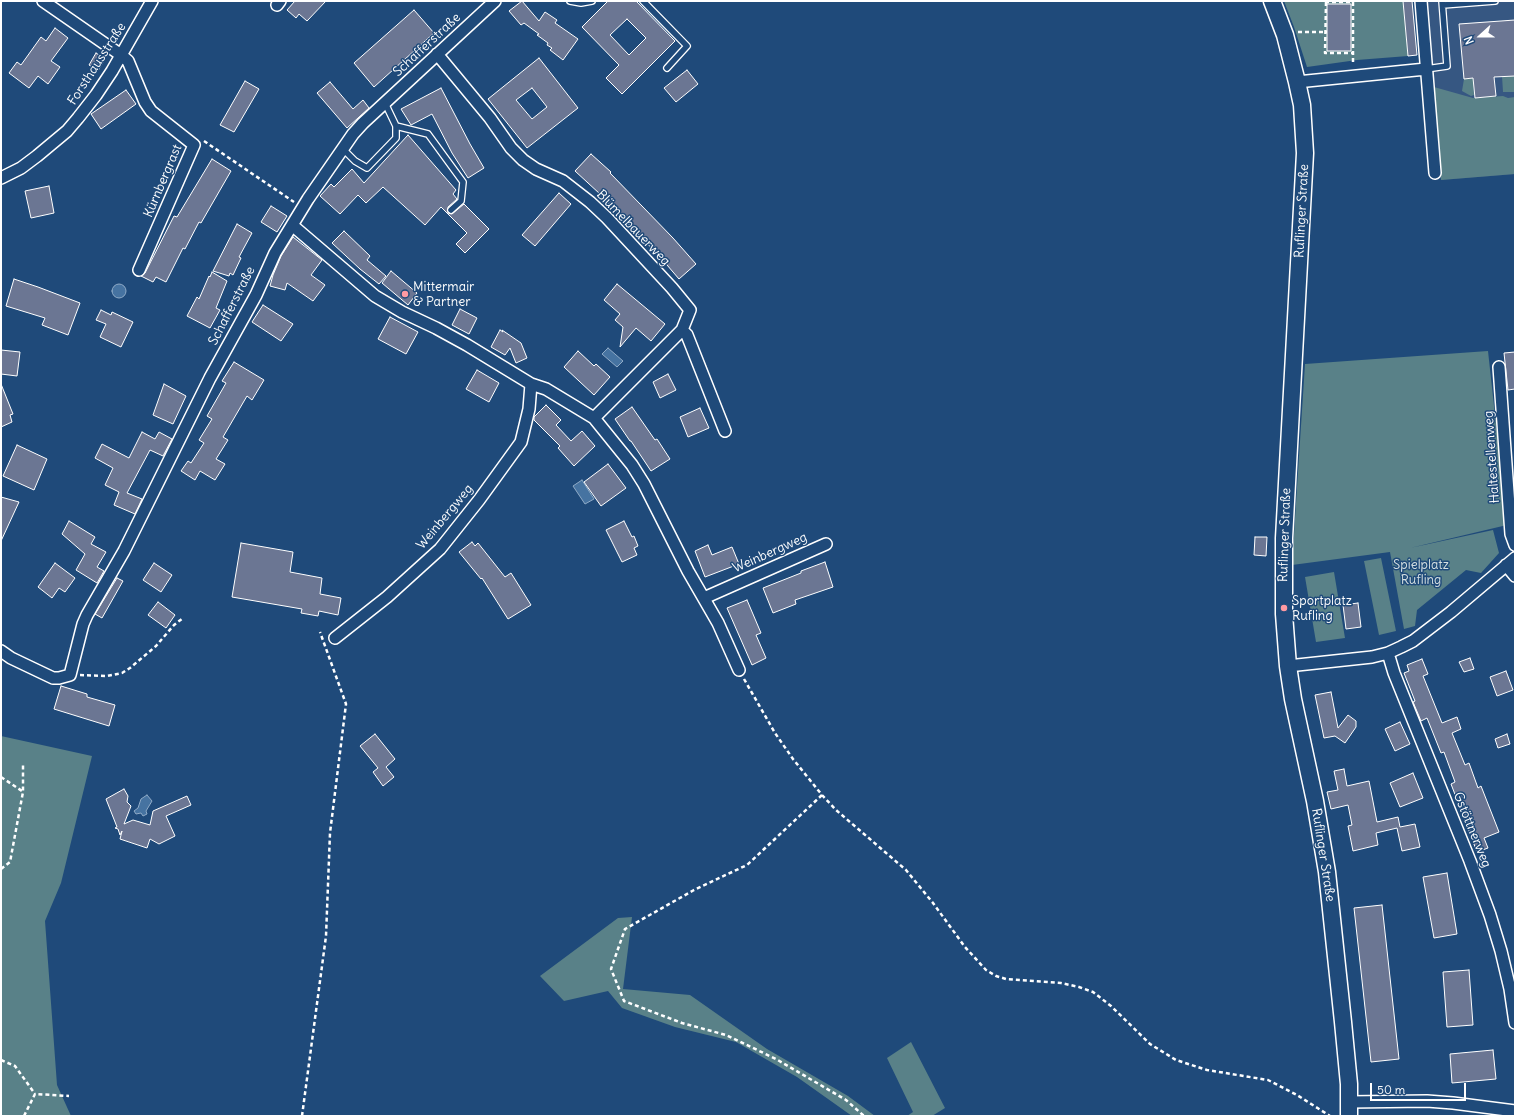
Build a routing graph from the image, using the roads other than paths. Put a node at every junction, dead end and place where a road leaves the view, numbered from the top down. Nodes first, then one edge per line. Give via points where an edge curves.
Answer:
1 (43, 1) edge
2 (152, 1) edge
3 (495, 1) edge
4 (570, 1) edge
5 (592, 1) edge
6 (643, 1) edge
7 (1272, 1) edge
8 (1421, 1) edge
9 (1495, 1) edge
10 (1443, 3) edge
11 (437, 54) junction
12 (121, 55) junction
13 (667, 68) dead end
14 (1426, 69) junction
15 (1298, 82) junction
16 (385, 103) junction
17 (396, 126) junction
18 (343, 149) junction
19 (1435, 173) dead end
20 (1, 178) edge
21 (451, 210) dead end
22 (292, 225) junction
23 (139, 270) dead end
24 (682, 330) junction
25 (1499, 367) dead end
26 (531, 384) junction
27 (594, 418) junction
28 (725, 431) dead end
29 (826, 544) dead end
30 (1515, 545) edge
31 (1515, 558) edge
32 (1506, 566) junction
33 (1515, 576) edge
34 (704, 598) junction
35 (335, 638) dead end
36 (1, 651) edge
37 (1388, 653) junction
38 (1288, 666) junction
39 (739, 670) road end
40 (1515, 1023) edge
41 (1349, 1109) edge
42 (1515, 1112) edge

1 - 12 street
2 - 12 street, Forsthausstraße
3 - 11 street, Schafferstraße
4 - 5 lane
6 - 13 lane via 687,46
7 - 15 street, Ruflinger Straße
8 - 14 street
9 - 10 lane
10 - 14 lane via 1447,66
11 - 16 street, Schafferstraße
11 - 24 street, Blümelbauerweg via 490,118 511,148 536,169 563,181 590,202 672,288 690,310
12 - 20 street, Forsthausstraße via 96,95 67,130 21,168
12 - 23 street, Kürnbergrast via 128,61 151,112 194,145
14 - 15 street
14 - 19 street
15 - 38 street, Ruflinger Straße via 1305,153 1283,556
16 - 17 lane
16 - 18 street, Schafferstraße via 353,134
17 - 18 lane via 396,138 367,168
17 - 21 lane via 428,134 463,182 461,201
18 - 22 street, Schafferstraße
22 - 26 street via 375,296 467,345
22 - 36 street, Schafferstraße via 210,378 124,551 87,615 70,675 53,678
24 - 27 street, Blümelbauerweg
24 - 28 street via 687,335
25 - 30 street, Haltestellenweg via 1511,534
26 - 27 street via 546,389
26 - 35 street, Weinbergweg via 529,409 521,442 479,500 440,549 381,602
27 - 34 street via 644,484
29 - 34 street, Weinbergweg
31 - 32 street
32 - 33 street
32 - 37 street via 1413,641
34 - 39 street
37 - 38 street
37 - 40 street, Gstöttnerweg via 1490,915 1501,951
38 - 41 street, Ruflinger Straße via 1327,872 1343,1022
41 - 42 street via 1426,1101

